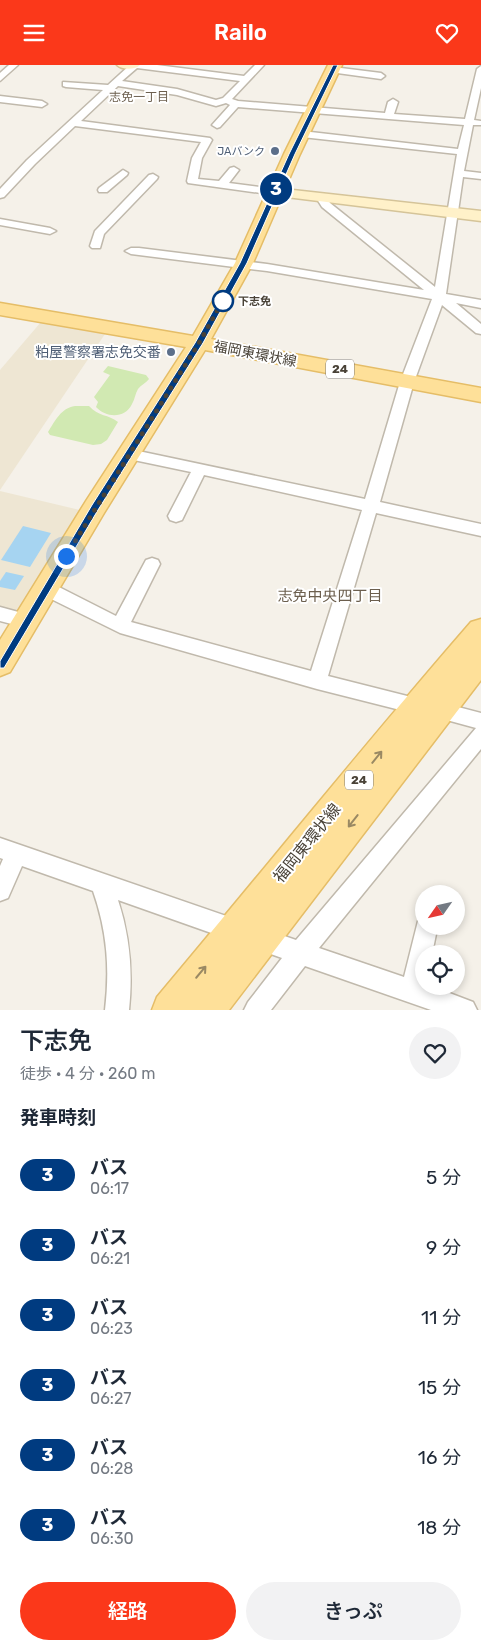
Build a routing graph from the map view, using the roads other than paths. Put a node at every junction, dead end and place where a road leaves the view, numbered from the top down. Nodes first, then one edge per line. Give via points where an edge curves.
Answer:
1 (14, 65) edge
2 (123, 65) edge
3 (136, 65) edge
4 (260, 65) edge
5 (334, 68) edge
6 (481, 69) edge
7 (0, 77) edge
8 (247, 79) junction
9 (66, 84) dead end
10 (112, 85) junction
11 (370, 85) dead end
12 (478, 98) edge
13 (0, 99) edge
14 (226, 100) junction
15 (393, 102) dead end
16 (42, 104) dead end
17 (236, 104) junction
18 (313, 110) junction
19 (388, 117) junction
20 (470, 122) junction
21 (75, 123) junction
22 (481, 123) edge
23 (217, 125) dead end
24 (302, 134) junction
25 (462, 152) junction
26 (234, 170) dead end
27 (123, 173) dead end
28 (459, 173) junction
29 (481, 176) edge
30 (153, 177) dead end
31 (222, 185) junction
32 (103, 190) dead end
33 (275, 192) junction
34 (0, 195) edge
35 (320, 196) junction
36 (453, 212) junction
37 (481, 216) edge
38 (0, 222) edge
39 (50, 231) dead end
40 (96, 246) dead end
41 (131, 251) dead end
42 (244, 263) junction
43 (439, 297) junction
44 (481, 304) edge
45 (0, 309) edge
46 (481, 330) edge
47 (199, 343) junction
48 (407, 382) junction
49 (481, 395) edge
50 (129, 454) junction
51 (200, 469) junction
52 (372, 505) junction
53 (176, 516) dead end
54 (481, 530) edge
55 (152, 564) dead end
56 (47, 589) junction
57 (0, 614) edge
58 (27, 621) junction
59 (120, 626) junction
60 (481, 630) edge
61 (481, 659) edge
62 (0, 664) edge
63 (317, 681) junction
64 (428, 708) junction
65 (481, 721) edge
66 (481, 735) edge
67 (9, 851) edge
68 (101, 883) junction
69 (0, 890) edge
70 (249, 935) junction
71 (426, 935) edge
72 (300, 953) junction
73 (423, 1000) edge
74 (117, 1010) edge
75 (170, 1010) edge
76 (206, 1010) edge
77 (256, 1010) edge
78 (465, 1010) edge

1 - 7 street
2 - 3 street
3 - 8 street
3 - 10 street
4 - 8 street
5 - 11 street via 370,73
5 - 18 main road
6 - 12 street
8 - 14 street
9 - 10 street
10 - 14 street via 177,92 216,103
10 - 21 street
12 - 20 street
13 - 16 street
14 - 17 street
15 - 19 street
17 - 18 street
17 - 23 street
18 - 19 street
18 - 24 main road
19 - 20 street
20 - 22 street
20 - 25 street
21 - 31 street via 207,140 197,158 192,181
21 - 34 street
24 - 25 street
24 - 33 main road
25 - 28 street
26 - 31 street
27 - 32 street
28 - 29 street
28 - 36 street
30 - 40 street via 99,233
31 - 33 street
33 - 35 street
33 - 42 main road
35 - 36 street
35 - 43 street via 326,205
36 - 37 street
36 - 43 street
38 - 39 street
41 - 42 street
42 - 43 street
42 - 47 main road
43 - 44 street
43 - 46 street
43 - 48 street
45 - 47 main road, 福岡東環状線 / 24
47 - 48 main road, 福岡東環状線 / 24
47 - 50 main road
48 - 49 main road, 福岡東環状線 / 24
48 - 52 street
50 - 51 street
50 - 56 main road
51 - 52 street
51 - 53 street
52 - 54 street
52 - 63 street
55 - 59 street
56 - 58 main road
56 - 59 street
57 - 58 street
58 - 62 main road
59 - 63 street
60 - 64 main road, 福岡東環状線 / 24
61 - 64 main road, 福岡東環状線 / 24
63 - 64 street
64 - 65 street
64 - 70 main road, 福岡東環状線 / 24
66 - 72 street
67 - 68 street
67 - 69 street
68 - 70 street
68 - 74 street via 114,919 120,953
70 - 72 street
75 -> 70 main road, 福岡東環状線 / 24
70 - 76 main road, 福岡東環状線 / 24
71 - 73 street
72 - 73 street
72 - 77 street
73 - 78 street

